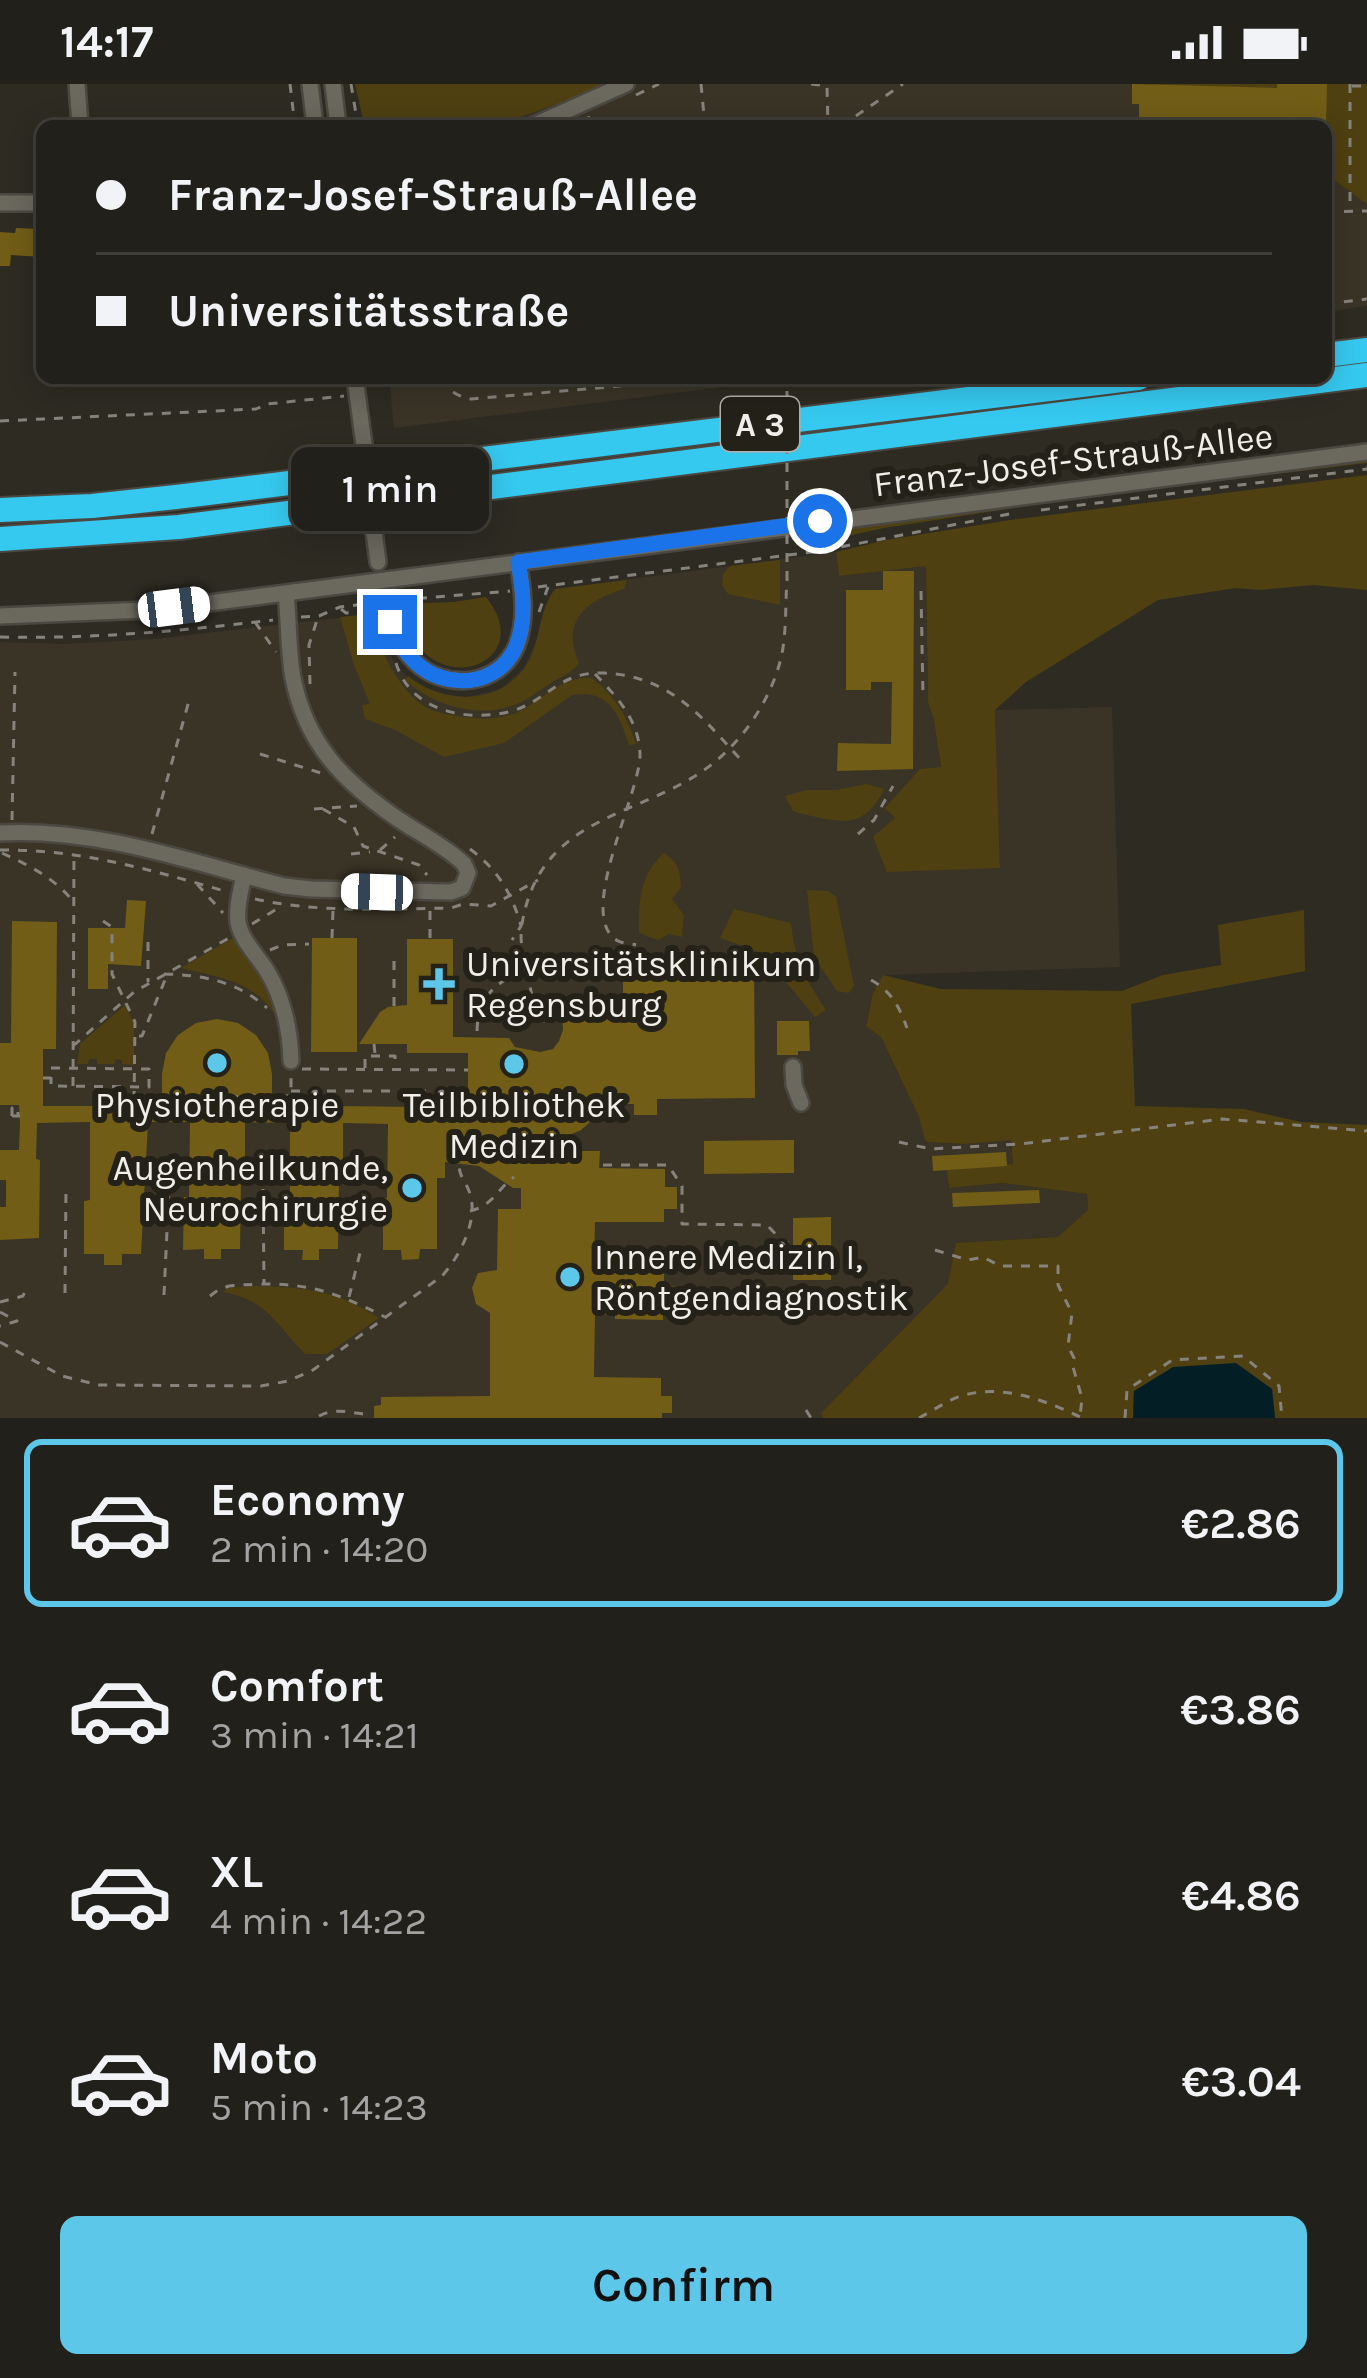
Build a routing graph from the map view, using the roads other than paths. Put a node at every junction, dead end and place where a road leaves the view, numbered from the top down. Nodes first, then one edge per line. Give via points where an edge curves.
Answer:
1 (77, 84) edge
2 (310, 84) edge
3 (333, 84) edge
4 (626, 84) edge
5 (80, 120) edge
6 (314, 120) edge
7 (337, 120) edge
8 (545, 120) edge
9 (0, 203) edge
10 (36, 203) edge
11 (1367, 350) edge
12 (1332, 354) edge
13 (1367, 375) edge
14 (1332, 379) edge
15 (1089, 384) edge
16 (1297, 384) edge
17 (356, 387) edge
18 (364, 452) dead end
19 (1367, 452) edge
20 (0, 510) edge
21 (373, 524) dead end
22 (0, 539) edge
23 (378, 562) dead end
24 (518, 562) junction
25 (286, 594) junction
26 (381, 605) road end
27 (0, 616) edge
28 (6, 833) edge
29 (244, 875) junction
30 (291, 1065) road end
31 (793, 1067) dead end
32 (801, 1103) dead end

1 - 5 street
2 - 6 street
3 - 7 street
4 - 8 street
9 - 10 street
11 - 12 highway
13 - 14 highway, A 3
15 - 20 highway, A 3 via 176,497
16 - 22 highway, A 3 via 201,524
17 - 18 street
19 - 24 street, Franz-Josef-Strauß-Allee
21 - 23 street
24 - 25 street, Franz-Josef-Strauß-Allee
24 - 26 street via 523,619 514,651 488,676 446,680 427,672
25 - 27 street, Franz-Josef-Strauß-Allee
25 - 29 street via 292,675 316,740 349,781 468,873 462,888 429,900
28 - 29 street via 74,835
29 - 30 street via 241,931 282,1004
31 - 32 street

